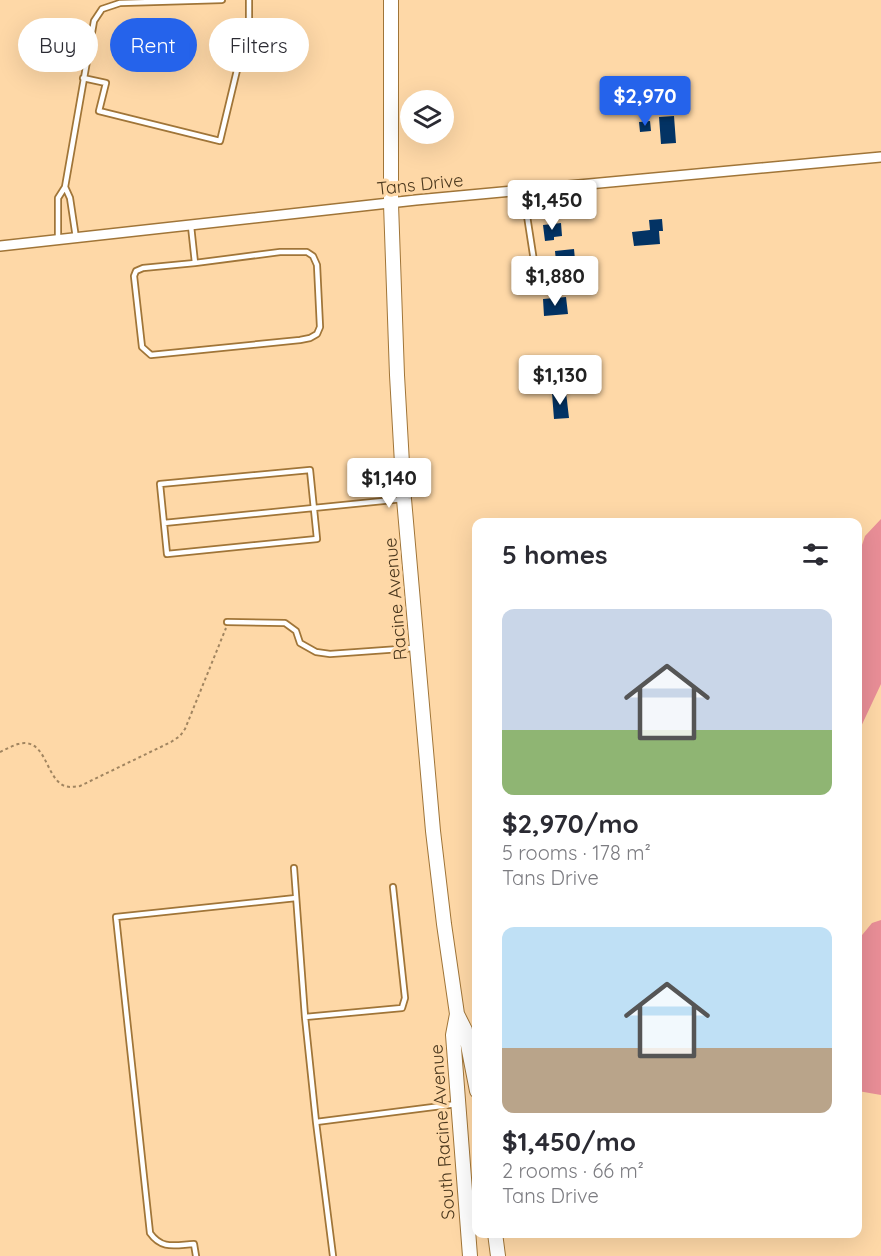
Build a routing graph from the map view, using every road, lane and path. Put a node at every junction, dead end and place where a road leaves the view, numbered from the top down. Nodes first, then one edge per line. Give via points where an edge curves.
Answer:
1 (222, 0) edge
2 (249, 0) edge
3 (391, 0) edge
4 (83, 78) junction
5 (881, 157) edge
6 (65, 187) junction
7 (523, 190) junction
8 (392, 204) junction
9 (190, 226) junction
10 (76, 238) junction
11 (58, 240) junction
12 (0, 246) edge
13 (195, 263) junction
14 (536, 274) dead end
15 (404, 499) junction
16 (313, 509) junction
17 (164, 523) junction
18 (228, 622) joint
19 (417, 648) junction
20 (0, 752) edge
21 (294, 868) dead end
22 (393, 887) dead end
23 (296, 898) junction
24 (457, 1014) junction
25 (305, 1017) junction
26 (472, 1066) edge
27 (458, 1104) junction
28 (316, 1122) junction
29 (496, 1238) edge
30 (196, 1256) edge
31 (333, 1256) edge
32 (470, 1256) edge
33 (498, 1256) edge

1 - 4 lane via 120,3 102,9 94,21
2 - 4 lane via 249,20 220,141 99,111 106,83
3 - 8 main road, Racine Avenue
4 - 6 lane
5 - 7 street, Tans Drive
6 - 10 lane
6 - 11 lane via 58,198
7 - 8 street, Tans Drive
7 - 14 lane
8 - 9 street, Tans Drive
8 - 15 main road, Racine Avenue
9 - 10 street, Tans Drive
9 - 13 lane
10 - 11 street, Tans Drive
11 - 12 street, Tans Drive
13 - 13 lane via 306,252 313,256 316,265 320,327 310,338 300,340 151,355 142,347 136,271
15 - 16 lane
15 - 19 main road, Racine Avenue
16 - 17 lane
16 - 17 lane via 317,539 167,554
16 - 17 lane via 310,470 241,476 160,484
18 - 19 lane via 285,623 296,631 300,643 330,654
18 - 20 path via 185,729 171,742 80,786 69,787 60,783 34,746 18,744
19 - 24 main road, Racine Avenue via 433,831
21 - 23 lane
22 - 25 lane via 405,999 402,1008
23 - 25 lane
23 - 30 lane via 116,917 150,1233 156,1242 166,1245 194,1244
24 - 26 main road, South Racine Avenue via 465,1030
24 - 27 main road, South Racine Avenue via 453,1035
25 - 28 lane
27 - 28 lane
27 - 32 main road, South Racine Avenue
28 - 31 lane
29 - 33 main road

